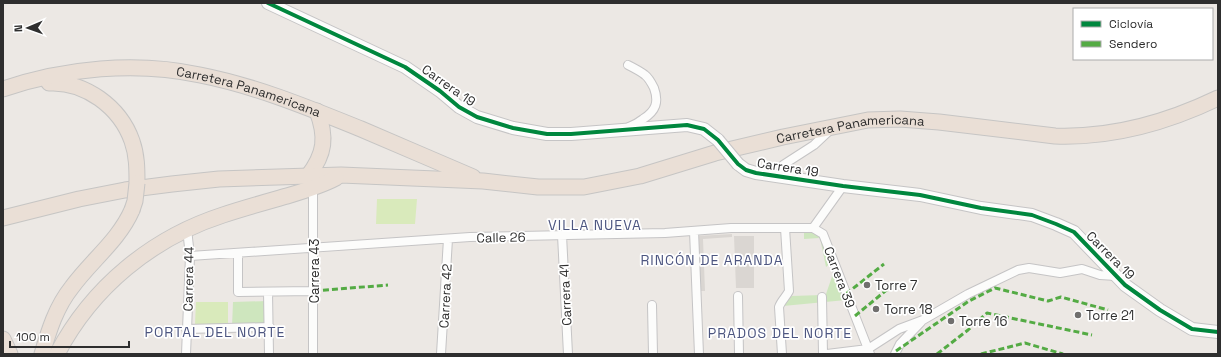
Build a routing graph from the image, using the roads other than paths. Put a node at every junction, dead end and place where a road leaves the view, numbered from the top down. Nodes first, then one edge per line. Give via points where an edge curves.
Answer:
1 (268, 3) edge
2 (628, 65) dead end
3 (4, 89) edge
4 (1218, 98) edge
5 (317, 111) junction
6 (835, 126) junction
7 (608, 132) junction
8 (783, 177) junction
9 (483, 181) junction
10 (310, 182) junction
11 (843, 186) junction
12 (3, 218) edge
13 (785, 228) junction
14 (813, 228) junction
15 (187, 229) junction
16 (694, 230) junction
17 (562, 235) junction
18 (448, 239) junction
19 (314, 248) junction
20 (238, 253) junction
21 (190, 256) junction
22 (1116, 276) junction
23 (314, 291) junction
24 (268, 292) junction
25 (738, 296) dead end
26 (822, 297) dead end
27 (652, 305) dead end
28 (923, 320) junction
29 (270, 327) junction
30 (186, 329) junction
31 (1218, 332) edge
32 (3, 339) edge
33 (869, 352) edge
34 (10, 354) edge
35 (42, 354) edge
36 (58, 354) edge
37 (186, 354) edge
38 (269, 354) edge
39 (313, 354) edge
40 (441, 354) edge
41 (568, 354) edge
42 (652, 354) edge
43 (699, 354) edge
44 (739, 354) edge
45 (782, 354) edge
46 (823, 354) edge
47 (827, 354) edge
48 (895, 354) edge

1 - 7 street, Carrera 19 via 405,67 459,107 477,117 512,128 547,134
2 - 7 street via 651,80 657,104 649,115 634,125
3 - 5 highway, Carretera Panamericana via 89,70 164,70 200,74 264,92
3 - 35 highway, bridge via 36,83 69,83 89,92 107,104 121,121 132,140 137,162 135,201 128,219 71,288 50,327
4 - 6 highway, Carretera Panamericana via 1137,127 1091,136 1055,136 900,119 868,120
5 - 9 highway, Carretera Panamericana
5 - 10 highway via 324,138 322,152
6 - 8 street via 814,145 783,165
6 - 9 highway, Carretera Panamericana via 715,153 640,176 584,186 538,187
7 - 8 street, Carrera 19, bridge via 687,125 704,129 746,170
8 - 11 street, Carrera 19
9 - 10 highway, Carretera Panamericana via 341,175
10 - 12 highway, Carretera Panamericana via 219,179 133,189 78,199
10 - 15 highway
10 - 19 street, Carrera 43
11 - 14 street
11 - 22 street, Carrera 19 via 920,195 981,208 1032,215 1074,232
13 - 14 street, Calle 26
13 - 16 street, Calle 26
13 - 45 street via 789,291 779,307
14 - 33 street, Carrera 39 via 823,234
15 - 21 street, Carrera 44
15 - 36 highway via 158,244 134,261 109,284 87,307
16 - 17 street, Calle 26
16 - 43 street
17 - 18 street, Calle 26
17 - 41 street, Carrera 41
18 - 19 street, Calle 26
18 - 40 street, Carrera 42
19 - 20 street, Calle 26
19 - 23 street, Carrera 43
20 - 21 street, Calle 26
20 - 24 street via 238,292
21 - 30 street, Carrera 44
22 - 28 street via 1100,275 1082,269 1060,273 1029,268 1018,270 968,294
22 - 31 street, Carrera 19 via 1160,310 1192,329
23 - 24 street
23 - 39 street, Carrera 43
24 - 29 street
25 - 44 street
26 - 46 street
27 - 42 street
28 - 33 street via 899,329
28 - 48 street via 900,344
29 - 30 street
29 - 38 street
30 - 37 street, Carrera 44
32 - 34 highway
33 - 47 street

